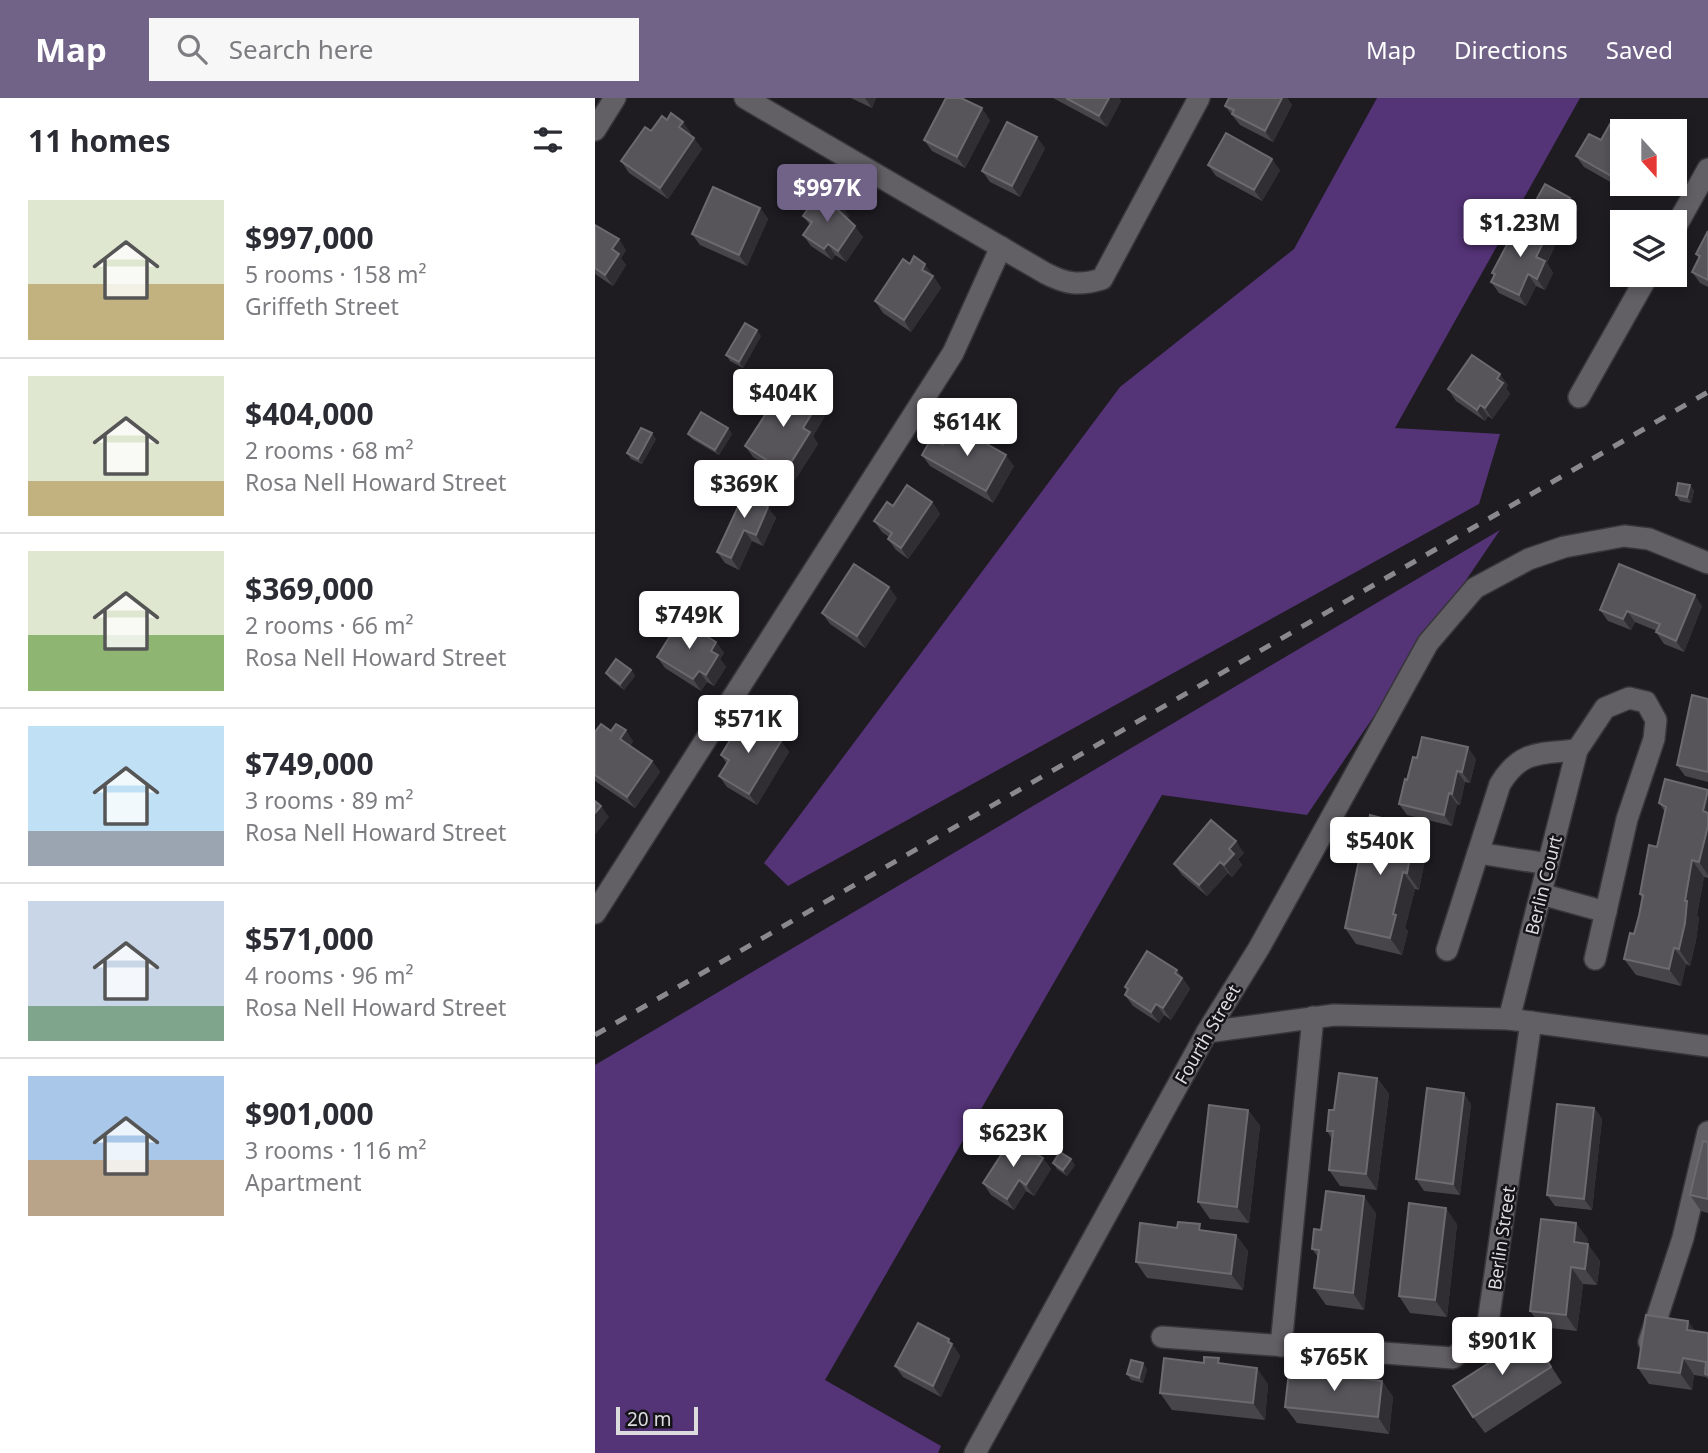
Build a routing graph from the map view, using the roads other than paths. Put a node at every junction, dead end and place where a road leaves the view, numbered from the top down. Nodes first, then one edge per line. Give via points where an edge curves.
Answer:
1 (615, 98) edge
2 (745, 98) edge
3 (1199, 98) edge
4 (595, 130) edge
5 (1708, 169) edge
6 (1685, 210) edge
7 (1001, 247) junction
8 (1641, 287) edge
9 (1579, 397) dead end
10 (1708, 563) edge
11 (1577, 750) junction
12 (1478, 853) junction
13 (1548, 864) junction
14 (1541, 894) junction
15 (1606, 912) junction
16 (595, 913) edge
17 (1447, 950) dead end
18 (1595, 959) dead end
19 (1313, 1017) junction
20 (1509, 1019) junction
21 (1531, 1022) junction
22 (1207, 1032) junction
23 (1708, 1046) edge
24 (1708, 1132) edge
25 (1162, 1337) dead end
26 (1281, 1346) junction
27 (1641, 1366) edge
28 (975, 1453) edge

1 - 4 street
2 - 7 street
3 - 7 street via 1102,279 1065,284
5 - 6 street
7 - 16 street via 954,353
8 - 9 street
10 - 22 street, Fourth Street via 1649,539 1622,536 1595,539 1529,559 1475,588 1428,643 1259,948
11 - 12 street via 1526,755 1511,766 1500,784
11 - 13 street, Berlin Court
11 - 15 street, Berlin Court via 1605,708 1629,698 1646,702 1656,720
12 - 13 street
12 - 17 street
13 - 14 street, Berlin Court
14 - 15 street
14 - 20 street, Berlin Court
15 - 18 street, Berlin Court
19 - 20 street
19 - 22 street
19 - 26 street
20 - 21 street
21 - 23 street
21 - 26 street, Berlin Street via 1487,1330 1453,1358
22 - 28 street, Fourth Street
24 - 27 street via 1683,1237
25 - 26 street, Berlin Street

